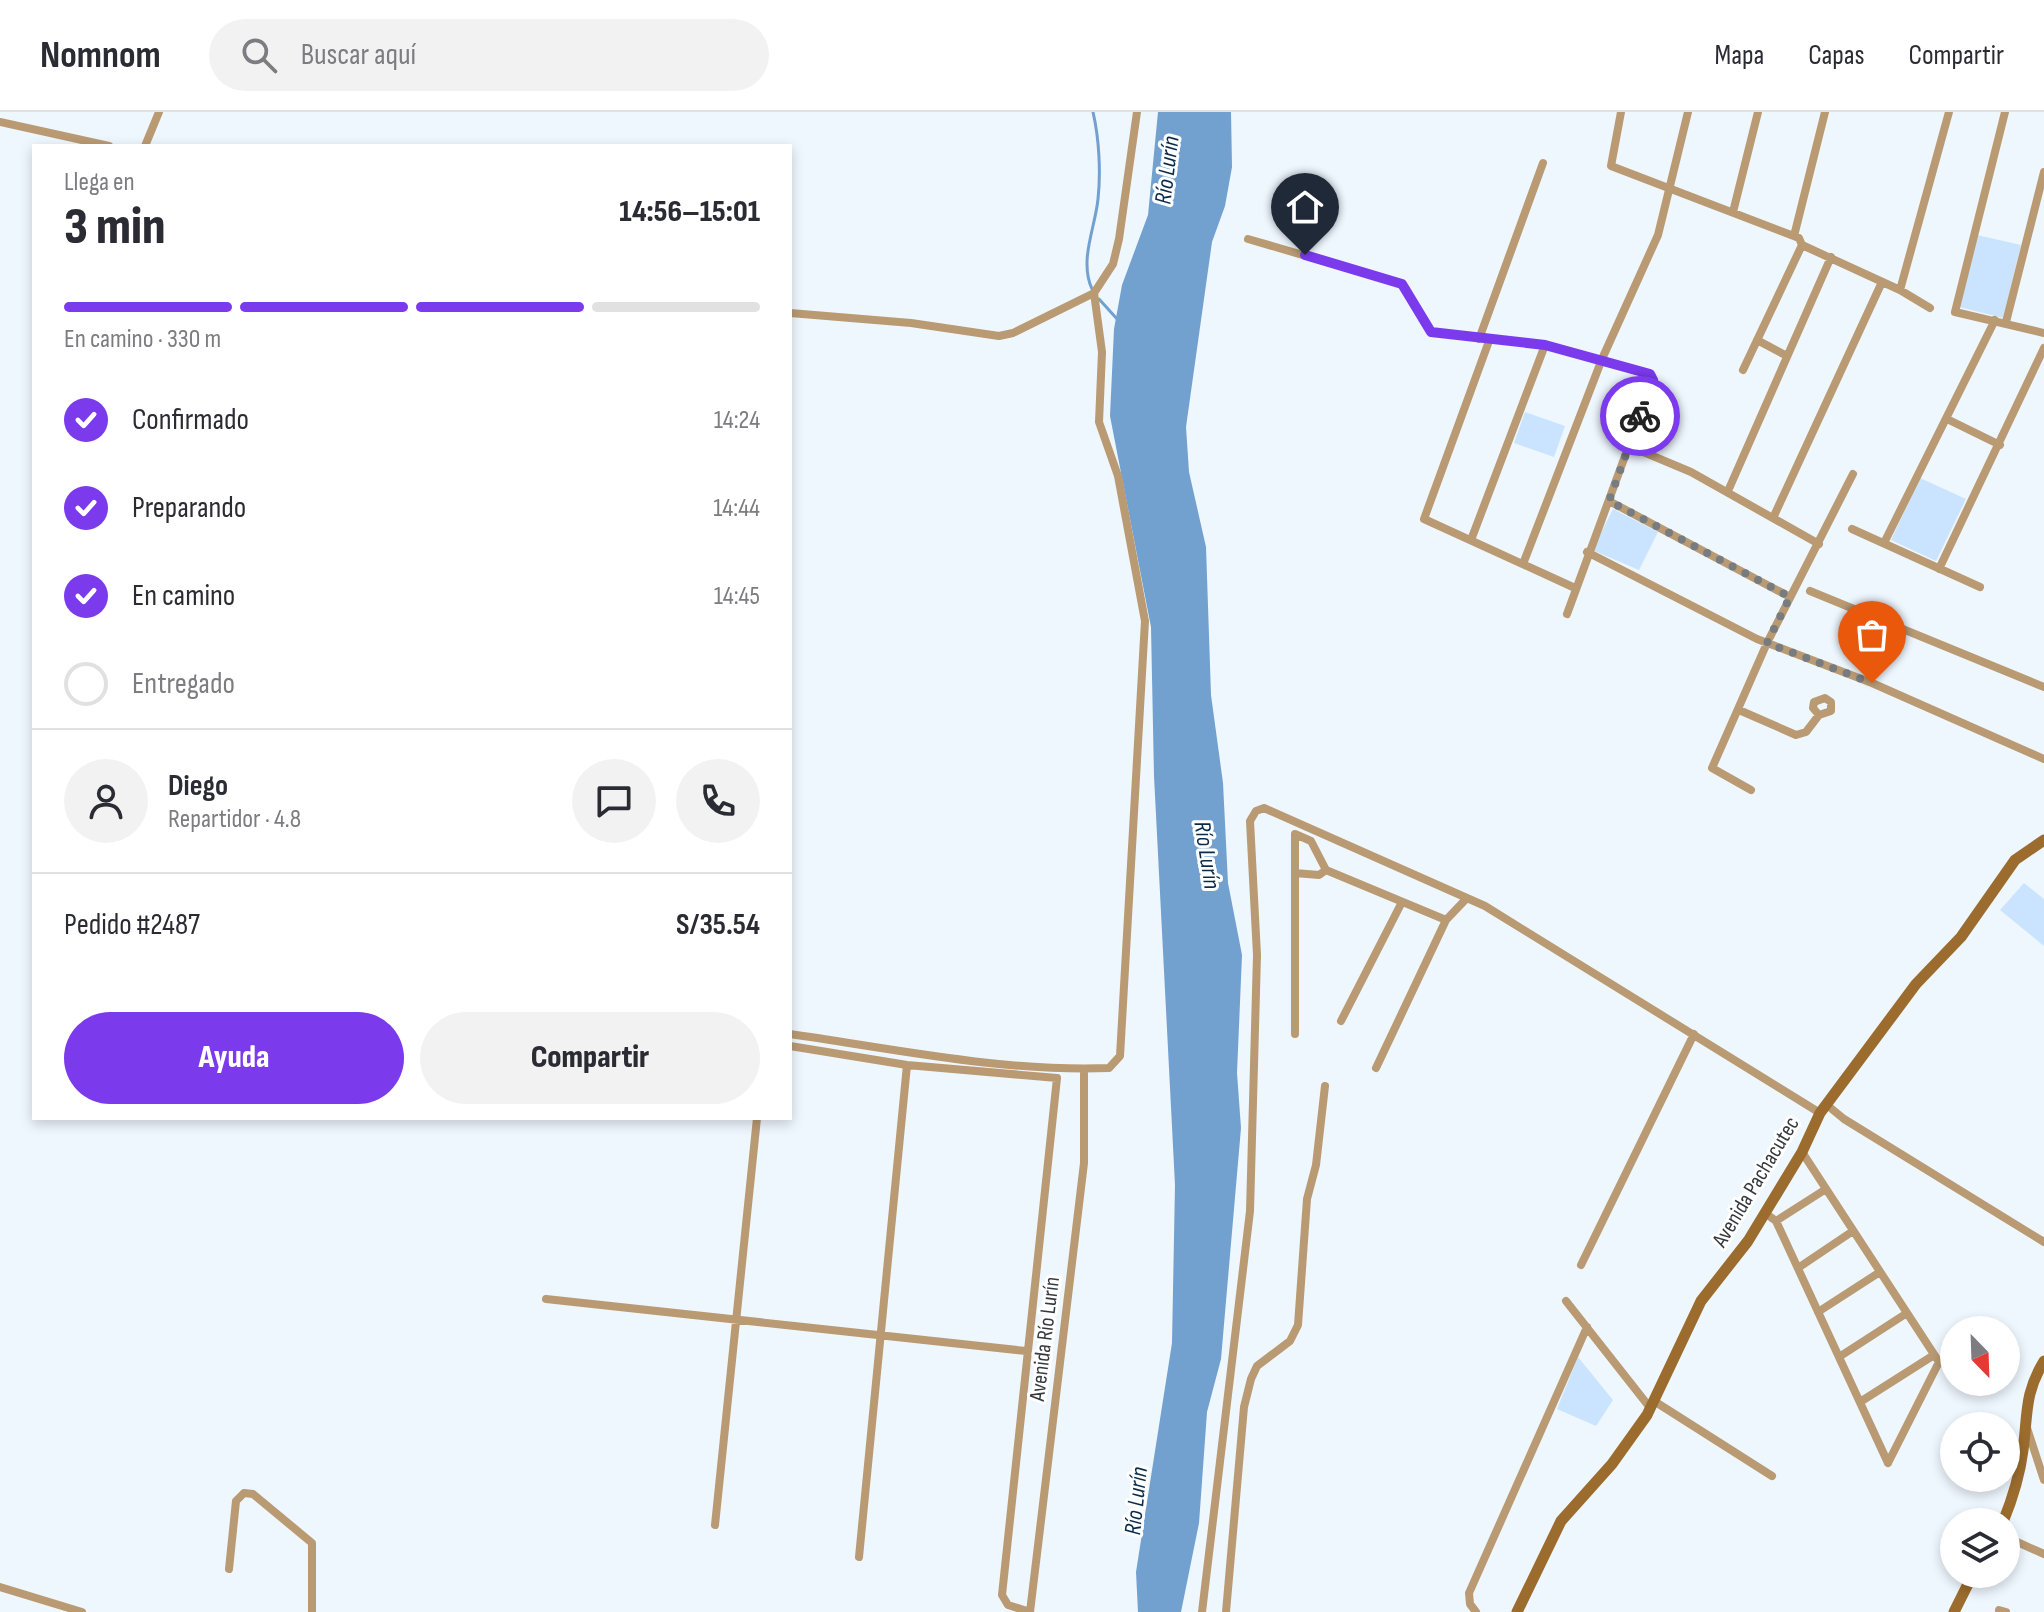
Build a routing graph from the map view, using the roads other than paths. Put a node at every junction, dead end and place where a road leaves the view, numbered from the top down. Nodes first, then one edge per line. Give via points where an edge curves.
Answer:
1 (159, 112) edge
2 (1137, 112) edge
3 (1621, 112) edge
4 (1688, 112) edge
5 (1758, 112) edge
6 (1825, 112) edge
7 (1949, 112) edge
8 (2005, 112) edge
9 (0, 122) edge
10 (100, 144) edge
11 (146, 144) edge
12 (1543, 163) dead end
13 (2044, 172) edge
14 (1669, 190) junction
15 (1733, 212) junction
16 (1794, 236) junction
17 (1248, 239) dead end
18 (1802, 245) junction
19 (1831, 257) junction
20 (1882, 282) junction
21 (1900, 290) junction
22 (1094, 293) junction
23 (1930, 308) dead end
24 (792, 313) edge
25 (1995, 320) junction
26 (2006, 322) junction
27 (2044, 333) edge
28 (1484, 340) junction
29 (1757, 340) junction
30 (1545, 345) junction
31 (2044, 348) edge
32 (1787, 356) junction
33 (1602, 359) junction
34 (1743, 370) dead end
35 (1947, 419) junction
36 (2000, 445) junction
37 (1629, 446) junction
38 (1853, 474) dead end
39 (1728, 491) junction
40 (1609, 501) junction
41 (1773, 518) junction
42 (1852, 529) dead end
43 (1471, 540) junction
44 (1884, 543) junction
45 (1819, 544) junction
46 (1587, 552) junction
47 (1523, 564) junction
48 (1939, 569) junction
49 (1980, 587) dead end
50 (1575, 588) junction
51 (1810, 591) dead end
52 (1790, 597) junction
53 (1567, 614) dead end
54 (1767, 643) junction
55 (2044, 687) edge
56 (1739, 710) junction
57 (1819, 715) dead end
58 (2044, 759) edge
59 (1751, 790) dead end
60 (2044, 840) edge
61 (1326, 870) junction
62 (1295, 873) junction
63 (1467, 898) junction
64 (1402, 902) junction
65 (1446, 920) junction
66 (1341, 1021) dead end
67 (792, 1034) edge
68 (1295, 1034) dead end
69 (1694, 1034) junction
70 (792, 1046) edge
71 (907, 1065) junction
72 (1376, 1068) dead end
73 (1084, 1069) junction
74 (1325, 1086) dead end
75 (1824, 1109) junction
76 (757, 1120) edge
77 (1802, 1152) junction
78 (1826, 1189) junction
79 (1765, 1213) junction
80 (1776, 1221) junction
81 (1853, 1231) junction
82 (2044, 1242) edge
83 (1581, 1265) dead end
84 (1798, 1268) junction
85 (1880, 1272) junction
86 (546, 1299) dead end
87 (1566, 1301) dead end
88 (1818, 1312) junction
89 (1907, 1313) junction
90 (738, 1320) junction
91 (1587, 1327) junction
92 (881, 1335) junction
93 (1026, 1351) junction
94 (1934, 1355) junction
95 (1839, 1357) junction
96 (2044, 1361) edge
97 (1860, 1402) junction
98 (1653, 1405) junction
99 (2024, 1419) junction
100 (1772, 1476) dead end
101 (2044, 1480) edge
102 (2007, 1508) edge
103 (715, 1525) dead end
104 (2020, 1543) edge
105 (2044, 1554) edge
106 (859, 1557) dead end
107 (229, 1569) dead end
108 (0, 1587) edge
109 (1966, 1588) edge
110 (82, 1612) edge
111 (312, 1612) edge
112 (1030, 1612) edge
113 (1202, 1612) edge
114 (1226, 1612) edge
115 (1476, 1612) edge
116 (1517, 1612) edge
117 (1954, 1612) edge

1 - 11 street
2 - 22 street via 1119,239 1113,264
3 - 14 street via 1610,165
4 - 14 street
5 - 15 street
6 - 16 street
7 - 21 street
8 - 25 street via 1955,312
9 - 10 street
12 - 28 street
13 - 26 street
14 - 15 street
14 - 33 street via 1658,235
15 - 16 street
16 - 18 street
17 - 28 street via 1396,281 1408,291 1428,331
18 - 19 street
18 - 29 street
19 - 20 street
19 - 32 street
20 - 21 street
20 - 41 street
21 - 23 street
22 - 24 street via 999,336
22 - 73 street via 1102,352 1099,422 1118,476 1145,628 1120,1056 1109,1068
25 - 26 street
25 - 35 street
26 - 27 street
28 - 30 street
28 - 43 street via 1424,518
29 - 32 street
29 - 34 street
30 - 33 street
30 - 43 street
31 - 36 street
32 - 39 street
33 - 37 street via 1652,377
33 - 47 street
35 - 36 street
35 - 44 street
36 - 48 street
37 - 39 street
37 - 40 street
38 - 45 street
39 - 41 street
40 - 46 street
40 - 52 street
41 - 45 street
42 - 44 street
43 - 47 street
44 - 48 street
45 - 52 street
46 - 50 street
46 - 54 street
47 - 50 street
48 - 49 street
50 - 53 street
51 - 55 street
52 - 54 street
54 - 56 street
54 - 58 street
56 - 57 street via 1796,735 1806,732
56 - 59 street via 1712,768
60 - 75 main road, Avenida Pachacutec via 2015,860 1961,937 1916,984
61 - 62 street via 1319,875
61 - 62 street via 1311,841 1295,834
61 - 64 street
62 - 68 street
63 - 65 street
63 - 69 street
63 - 113 street via 1264,808 1250,821 1257,955 1250,1211
64 - 65 street
64 - 66 street
65 - 72 street
67 - 73 street via 956,1060
69 - 75 street
69 - 83 street
70 - 71 street
71 - 92 street
71 - 93 street via 1057,1078
73 - 112 street, Avenida Río Lurín via 1084,1163
74 - 114 street via 1307,1199 1298,1325 1290,1341 1257,1366 1244,1407
75 - 77 main road, Avenida Pachacutec
75 - 82 street
76 - 90 street
77 - 78 street
77 - 79 main road, Avenida Pachacutec
78 - 80 street
78 - 81 street
79 - 80 street
79 - 98 main road, Avenida Pachacutec via 1701,1301
80 - 84 street
81 - 84 street
81 - 85 street
84 - 88 street
85 - 88 street
85 - 89 street
86 - 90 street
87 - 91 street
88 - 95 street
89 - 94 street
89 - 95 street
90 - 92 street
90 - 103 street
91 - 98 street
91 - 115 street via 1469,1593
92 - 93 street
92 - 106 street
93 - 112 street via 1002,1595 1008,1605
94 - 97 street
94 - 97 street via 1939,1362 1888,1463
95 - 97 street
96 - 99 main road via 2031,1382
98 - 100 street
98 - 116 main road, Avenida Pachacutec via 1612,1464 1561,1521
99 - 101 street
99 - 102 main road via 2023,1449
104 - 105 street
107 - 111 street via 236,1501 244,1493 253,1494 312,1543
108 - 110 street
109 - 117 main road

